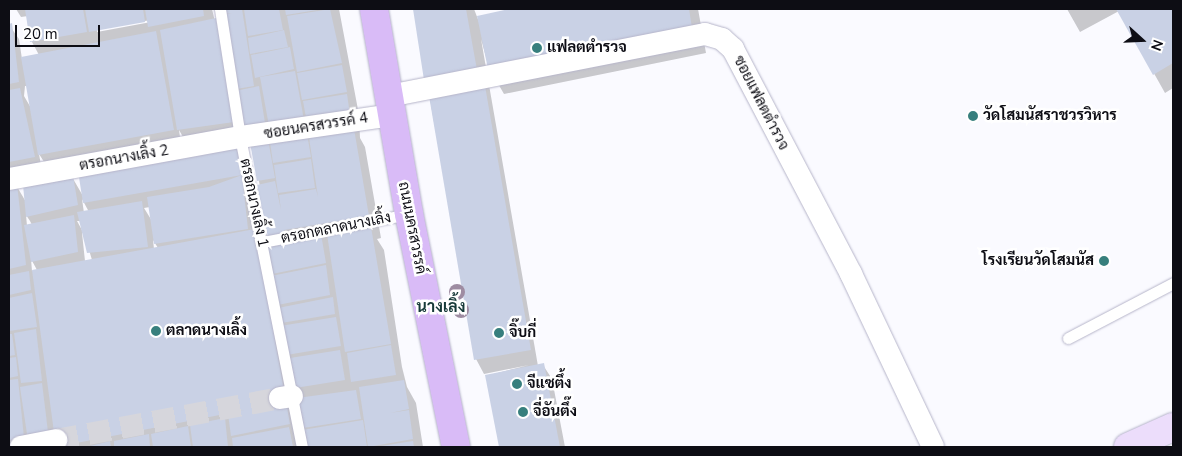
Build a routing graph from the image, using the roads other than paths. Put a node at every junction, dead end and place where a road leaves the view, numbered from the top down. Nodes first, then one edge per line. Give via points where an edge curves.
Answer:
1 (220, 9) edge
2 (374, 9) edge
3 (390, 105) junction
4 (240, 137) junction
5 (9, 179) edge
6 (409, 214) junction
7 (262, 242) junction
8 (1173, 283) edge
9 (1068, 338) dead end
10 (1173, 427) edge
11 (56, 440) tunnel mouth
12 (22, 447) edge
13 (302, 447) edge
14 (456, 447) edge
15 (933, 447) edge
16 (1128, 447) edge

1 - 4 lane, ตรอกนางเลิ้ง 1
2 - 3 main road, ถนนนครสวรรค์
3 - 4 street, ซอยนครสวรรค์ 4
3 - 6 main road, ถนนนครสวรรค์
3 - 15 street, ซอยแฟลตตำรวจ via 705,34 722,39 733,50 851,274
4 - 5 street, ตรอกนางเลิ้ง 2
4 - 7 lane, ตรอกนางเลิ้ง 1
6 - 7 lane, ตรอกตลาดนางเลิ้ง
6 - 14 main road, ถนนนครสวรรค์
7 - 13 lane, ตรอกนางเลิ้ง 1 via 286,397
8 - 9 lane
10 - 16 main road
11 - 12 street

